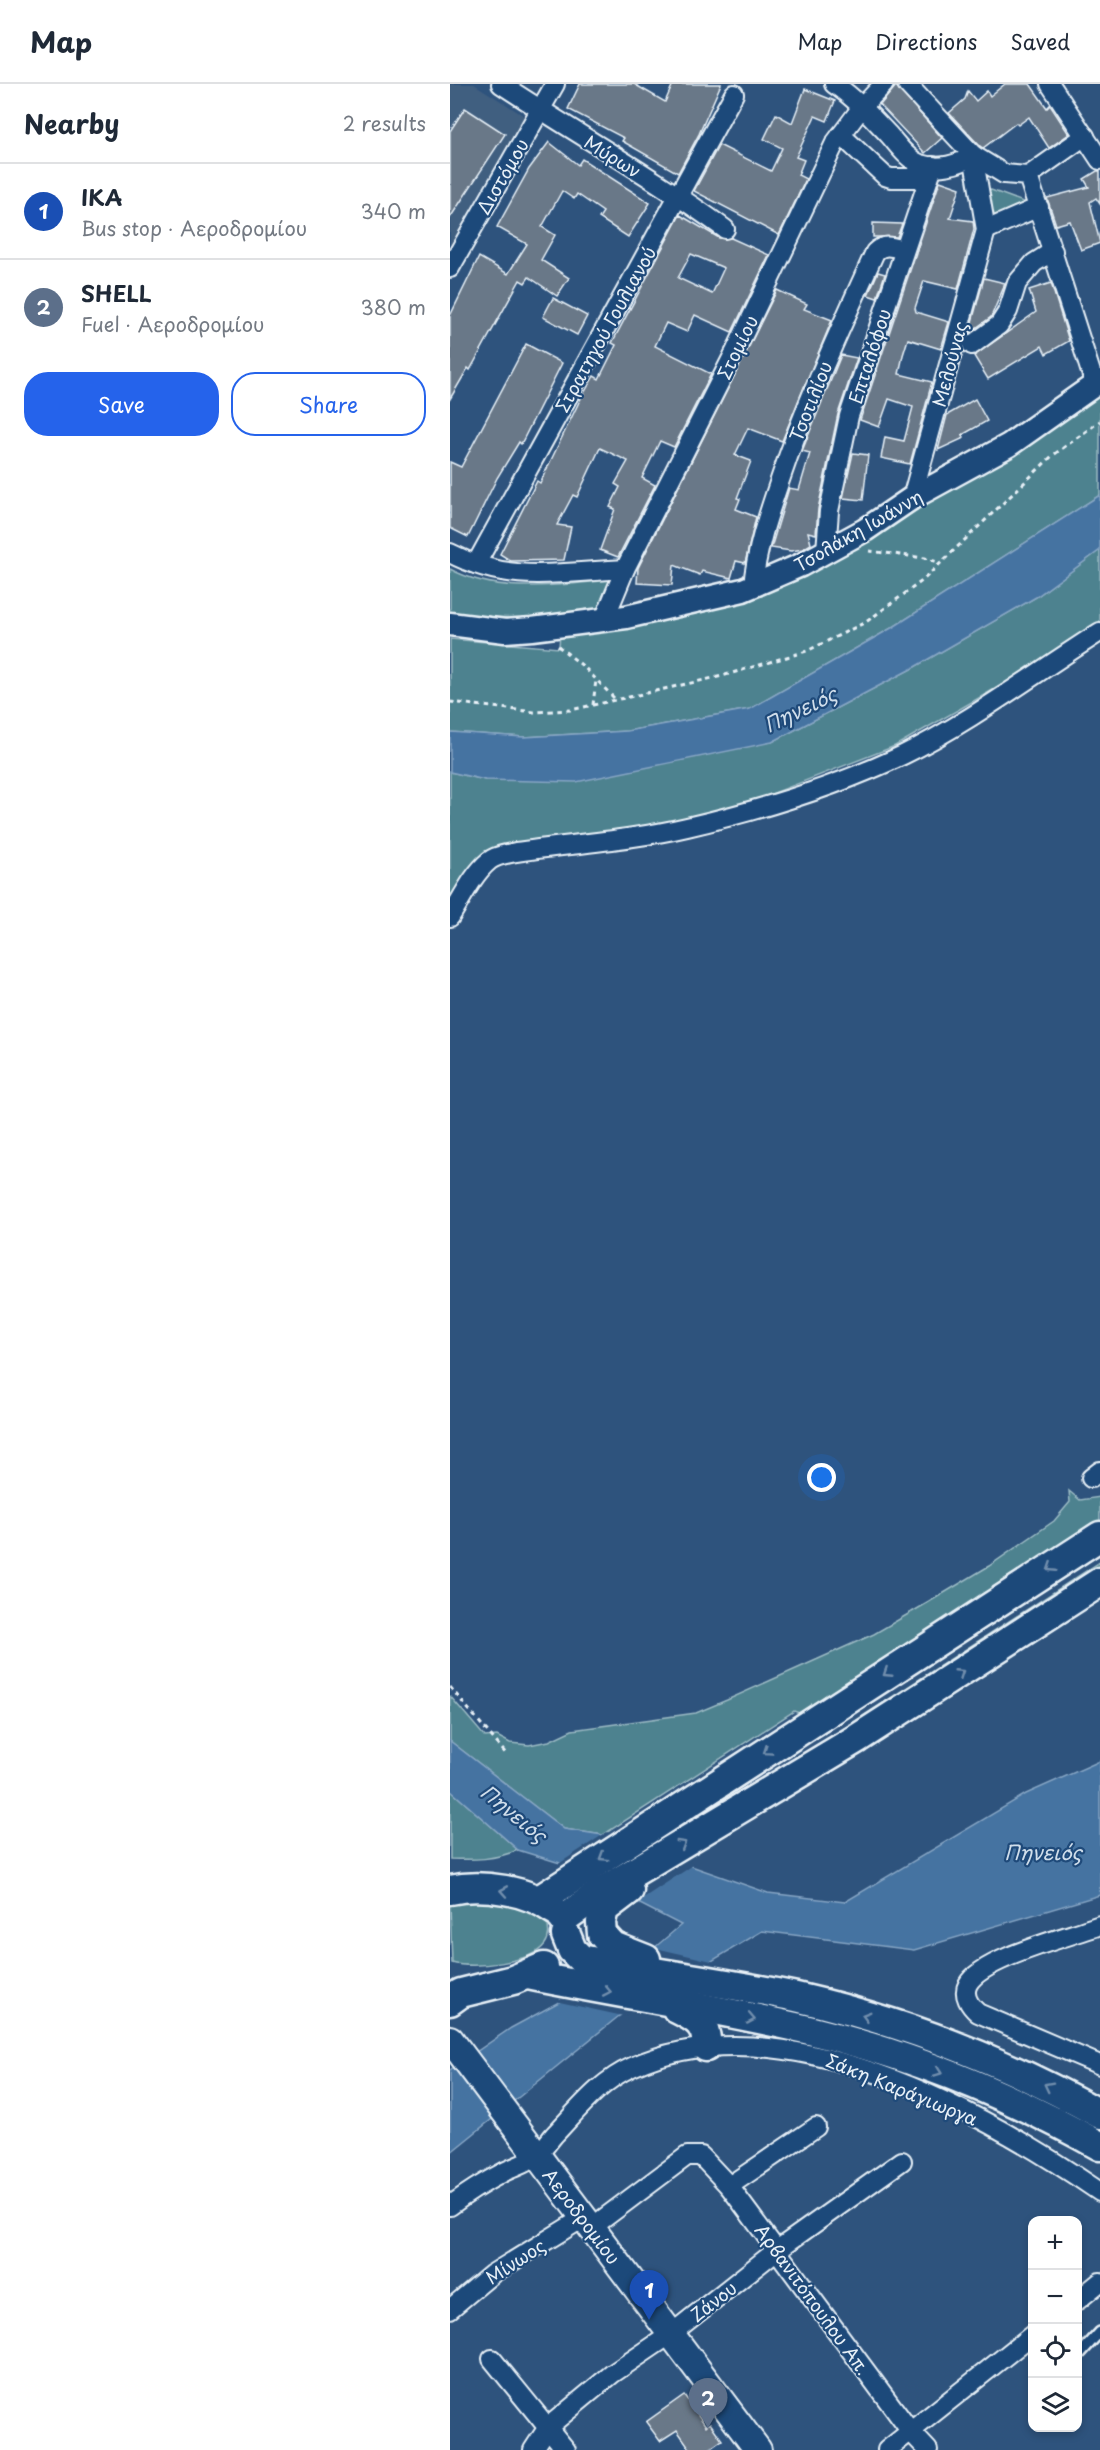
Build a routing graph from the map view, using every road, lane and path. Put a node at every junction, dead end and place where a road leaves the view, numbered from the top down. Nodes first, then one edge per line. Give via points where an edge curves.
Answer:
1 (501, 84) edge
2 (555, 84) edge
3 (834, 84) edge
4 (884, 84) edge
5 (907, 84) edge
6 (1050, 84) edge
7 (734, 94) dead end
8 (862, 107) junction
9 (540, 110) junction
10 (841, 135) junction
11 (1084, 135) junction
12 (973, 155) junction
13 (1100, 160) edge
14 (931, 172) junction
15 (1028, 176) junction
16 (678, 195) junction
17 (1039, 207) junction
18 (725, 229) dead end
19 (986, 230) junction
20 (904, 250) junction
21 (1053, 251) junction
22 (450, 268) edge
23 (972, 345) dead end
24 (1097, 383) edge
25 (1100, 421) edge
26 (912, 498) junction
27 (864, 549) dead end
28 (826, 551) junction
29 (450, 553) edge
30 (940, 563) junction
31 (476, 564) junction
32 (625, 568) junction
33 (753, 587) junction
34 (604, 620) junction
35 (450, 624) edge
36 (553, 627) junction
37 (1100, 632) edge
38 (596, 680) junction
39 (616, 700) junction
40 (450, 702) edge
41 (593, 706) junction
42 (450, 917) edge
43 (1100, 1536) edge
44 (1100, 1582) edge
45 (450, 1687) edge
46 (507, 1755) dead end
47 (456, 1886) edge
48 (538, 1900) junction
49 (602, 1900) junction
50 (1100, 1925) edge
51 (565, 1927) junction
52 (450, 1977) edge
53 (539, 1977) junction
54 (688, 1978) junction
55 (492, 1984) junction
56 (450, 2001) edge
57 (680, 2007) junction
58 (452, 2042) edge
59 (706, 2047) junction
60 (1100, 2065) edge
61 (1100, 2114) edge
62 (816, 2127) dead end
63 (1100, 2146) edge
64 (535, 2154) junction
65 (694, 2154) joint
66 (902, 2161) dead end
67 (729, 2186) junction
68 (1100, 2193) edge
69 (450, 2205) edge
70 (587, 2223) junction
71 (777, 2250) junction
72 (1100, 2282) edge
73 (1082, 2296) edge
74 (450, 2309) edge
75 (1100, 2332) edge
76 (670, 2334) junction
77 (1028, 2338) edge
78 (1082, 2351) edge
79 (492, 2359) dead end
80 (548, 2427) junction
81 (911, 2432) junction
82 (533, 2450) edge
83 (566, 2450) edge
84 (758, 2450) edge
85 (887, 2450) edge
86 (928, 2450) edge

1 - 9 street, Μύρων
2 - 9 street, Διστόμου
3 - 8 street
4 - 8 street, Στομίου
5 - 12 street
6 - 11 street
7 - 16 street, Στρατηγού Γουλιανού
8 - 10 street, Στομίου
8 - 14 street via 909,157
9 - 16 street, Μύρων
9 - 22 street, Διστόμου
10 - 14 street via 885,176
10 - 32 street, Στομίου
11 - 13 street
11 - 15 street
12 - 14 street via 962,163
12 - 15 street via 1004,174
12 - 19 street, Μελούνας
14 - 20 street, Επταλόφου
15 - 17 street
16 - 18 street, Μύρων
16 - 31 street, Στρατηγού Γουλιανού
17 - 19 street
17 - 21 street
19 - 26 street, Μελούνας
20 - 28 street, Επταλόφου via 849,416 829,511
20 - 33 street, Τσοτιλίου via 889,246 874,252 800,424 769,510
21 - 23 street via 1034,263 1017,284 1008,312 999,325
21 - 24 street
24 - 26 street, Τσολάκη Ιωάννη via 1008,445
25 - 30 path via 1052,456
26 - 28 street, Τσολάκη Ιωάννη
27 - 30 path
28 - 33 street, Τσολάκη Ιωάννη
29 - 31 street
30 - 39 path via 866,622 807,651 722,676
31 - 32 street via 517,575
32 - 34 street, Στομίου
33 - 34 street, Τσολάκη Ιωάννη via 665,610
34 - 36 street, Τσολάκη Ιωάννη
35 - 36 street, Τσολάκη Ιωάννη via 505,631
36 - 38 path via 559,648
37 - 42 street via 953,727 852,776 686,827 496,857 480,872
38 - 39 path
38 - 41 path
39 - 41 path
40 - 41 path via 534,712
43 -> 48 main road
49 -> 44 main road via 649,1863 858,1738
45 - 46 path
48 -> 47 main road
48 - 51 main road via 555,1910
49 - 51 main road
49 - 54 main road via 603,1938 626,1953 666,1964
50 - 60 street via 1011,1956 975,1976 967,1985 966,1995 969,2005 978,2013
51 - 53 main road via 557,1958
51 - 54 main road via 572,1950 581,1959
52 - 55 main road
53 - 55 main road
53 -> 57 main road, Σάκη Καράγιωργα
61 -> 54 main road via 1024,2075 914,2032 810,2001
55 - 56 main road
57 - 59 main road via 702,2024
57 -> 63 main road, Σάκη Καράγιωργα via 808,2030 864,2045 996,2094
58 - 64 main road, Αεροδρομίου
59 - 64 street, Σάκη Καράγιωργα via 652,2059 621,2072 588,2099
59 - 68 street, Σάκη Καράγιωργα via 785,2049 856,2067 983,2121 1025,2143
62 - 67 street
64 - 69 street, Σάκη Καράγιωργα
64 - 70 main road, Αεροδρομίου
65 - 67 street, Αρβανιτόπουλου Απ. via 708,2160
65 - 70 street, Μίνωος
66 - 71 street, Ζάνου
67 - 71 street, Αρβανιτόπουλου Απ.
70 - 74 street, Μίνωος via 492,2274
70 - 76 main road, Αεροδρομίου
71 - 76 street, Ζάνου
71 - 81 street, Αρβανιτόπουλου Απ.
72 - 73 street
75 - 78 lane
76 - 80 street, Ζάνου via 612,2374
76 - 84 main road, Αεροδρομίου
77 - 81 street
79 - 80 street
80 - 82 street, Ζάνου
80 - 83 street
81 - 85 street
81 - 86 street, Αρβανιτόπουλου Απ.

